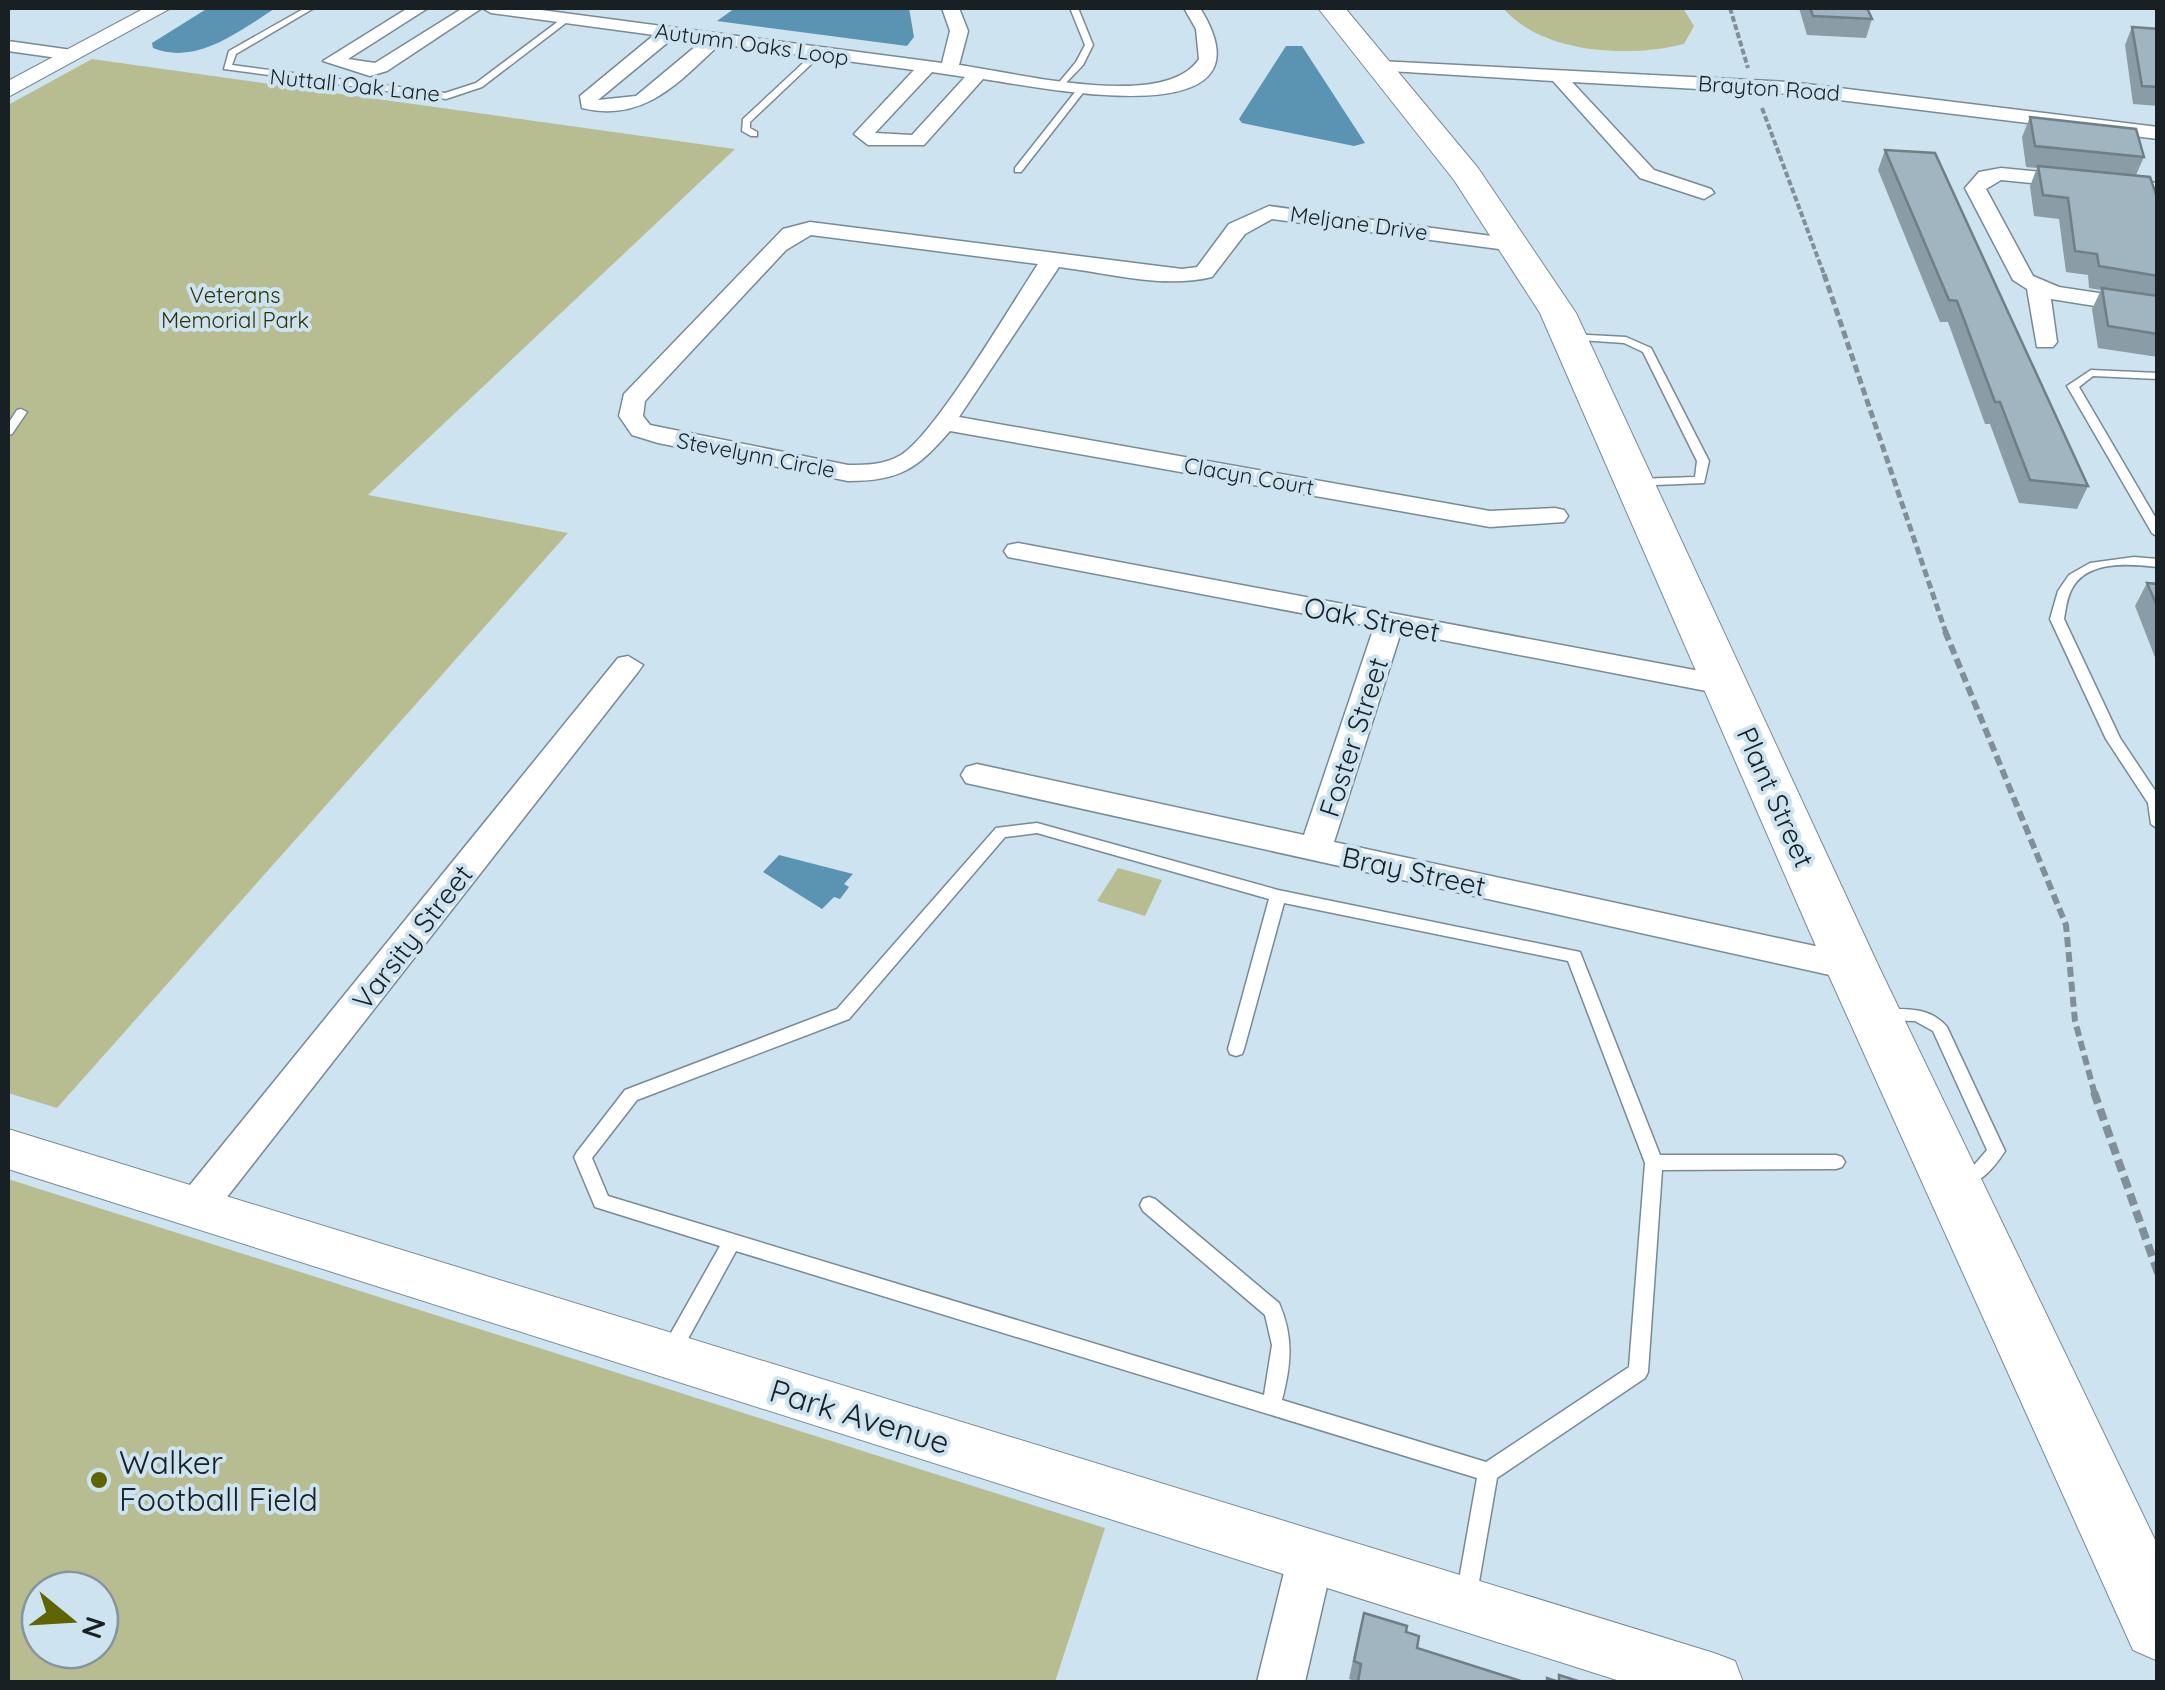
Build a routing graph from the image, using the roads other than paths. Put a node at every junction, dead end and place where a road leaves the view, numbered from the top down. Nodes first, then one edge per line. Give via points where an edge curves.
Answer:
1 (160, 8) edge
2 (310, 8) edge
3 (419, 8) edge
4 (474, 8) edge
5 (491, 8) edge
6 (687, 8) edge
7 (950, 8) edge
8 (1074, 8) edge
9 (1192, 8) edge
10 (1331, 8) edge
11 (562, 15) edge
12 (662, 32) junction
13 (716, 39) junction
14 (8, 46) edge
15 (818, 53) junction
16 (72, 55) junction
17 (1379, 66) junction
18 (937, 68) junction
19 (978, 74) junction
20 (1561, 76) junction
21 (1060, 86) junction
22 (1082, 88) junction
23 (8, 90) edge
24 (2158, 133) edge
25 (754, 134) dead end
26 (1018, 170) dead end
27 (2158, 188) edge
28 (1704, 192) dead end
29 (1514, 245) junction
30 (1052, 260) junction
31 (2038, 287) junction
32 (2158, 309) edge
33 (1569, 338) junction
34 (2045, 342) dead end
35 (2158, 376) edge
36 (21, 412) dead end
37 (944, 422) junction
38 (8, 432) edge
39 (1635, 483) junction
40 (1554, 516) dead end
41 (2158, 533) edge
42 (1018, 550) dead end
43 (2158, 564) edge
44 (1390, 624) junction
45 (628, 665) dead end
46 (1727, 684) junction
47 (977, 775) dead end
48 (2156, 804) edge
49 (2158, 824) edge
50 (1315, 850) junction
51 (1278, 896) junction
52 (1852, 967) junction
53 (1236, 1050) dead end
54 (8, 1149) edge
55 (1836, 1162) dead end
56 (1654, 1163) junction
57 (1148, 1205) dead end
58 (195, 1208) junction
59 (732, 1242) junction
60 (668, 1357) junction
61 (1271, 1406) junction
62 (1488, 1472) junction
63 (1311, 1556) junction
64 (1466, 1606) junction
65 (2158, 1625) edge
66 (1282, 1682) edge
67 (1714, 1682) edge

1 - 16 street
2 - 11 lane, Nuttall Oak Lane via 232,53 227,67 446,96 478,85
3 - 4 street via 332,61 381,67
5 - 11 street, Autumn Oaks Loop
6 - 12 street
7 - 18 street via 960,36
8 - 21 lane via 1089,44
9 - 22 street, Autumn Oaks Loop via 1207,28 1209,60 1197,77 1135,94
10 - 17 main road, Plant Street
11 - 12 street, Autumn Oaks Loop
12 - 13 street, Autumn Oaks Loop
12 - 13 street via 589,96 590,104 636,106
13 - 15 street, Autumn Oaks Loop
14 - 16 street
15 - 18 street, Autumn Oaks Loop
15 - 25 lane via 746,121
16 - 23 street
17 - 20 street, Brayton Road
17 - 29 main road, Plant Street
18 - 19 street, Autumn Oaks Loop
18 - 19 street via 864,134 868,139 917,141
19 - 21 street, Autumn Oaks Loop
20 - 24 street, Brayton Road via 1753,85
20 - 28 street via 1648,174
21 - 22 street, Autumn Oaks Loop
22 - 26 lane
27 - 31 street via 2002,174 1977,182 2018,274
29 - 30 street, Meljane Drive via 1269,212 1237,230 1204,272 1158,275
29 - 33 main road, Plant Street
30 - 37 street, Stevelynn Circle
30 - 37 street, Stevelynn Circle via 838,229 791,234 633,399 631,416 641,430 667,438 848,473 879,472 912,459
31 - 32 street
31 - 34 street
33 - 39 main road, Plant Street
33 - 39 lane via 1640,344 1703,461 1700,480
35 - 41 lane via 2091,373 2072,386
36 - 38 lane
37 - 40 street, Clacyn Court via 1490,518
39 - 46 main road, Plant Street
42 - 44 street, Oak Street
43 - 48 lane via 2134,559 2090,567 2066,585 2056,619 2113,739
44 - 46 street, Oak Street
44 - 50 street, Foster Street
45 - 58 street, Varsity Street
46 - 52 main road, Plant Street
47 - 50 street, Bray Street
48 - 49 lane
50 - 52 street, Bray Street
51 - 53 lane
51 - 56 lane via 1574,956
51 - 59 lane via 1037,828 1001,832 843,1014 631,1095 583,1157 602,1202
52 - 65 main road, Plant Street
54 - 58 street, Park Avenue
55 - 56 lane
56 - 62 lane via 1638,1372
57 - 61 lane via 1272,1310 1283,1332
58 - 60 street, Park Avenue
59 - 60 lane
59 - 61 lane
60 - 63 street, Park Avenue
61 - 62 lane
62 - 64 lane
63 - 64 street, Park Avenue
63 - 66 street
64 - 67 street, Park Avenue

